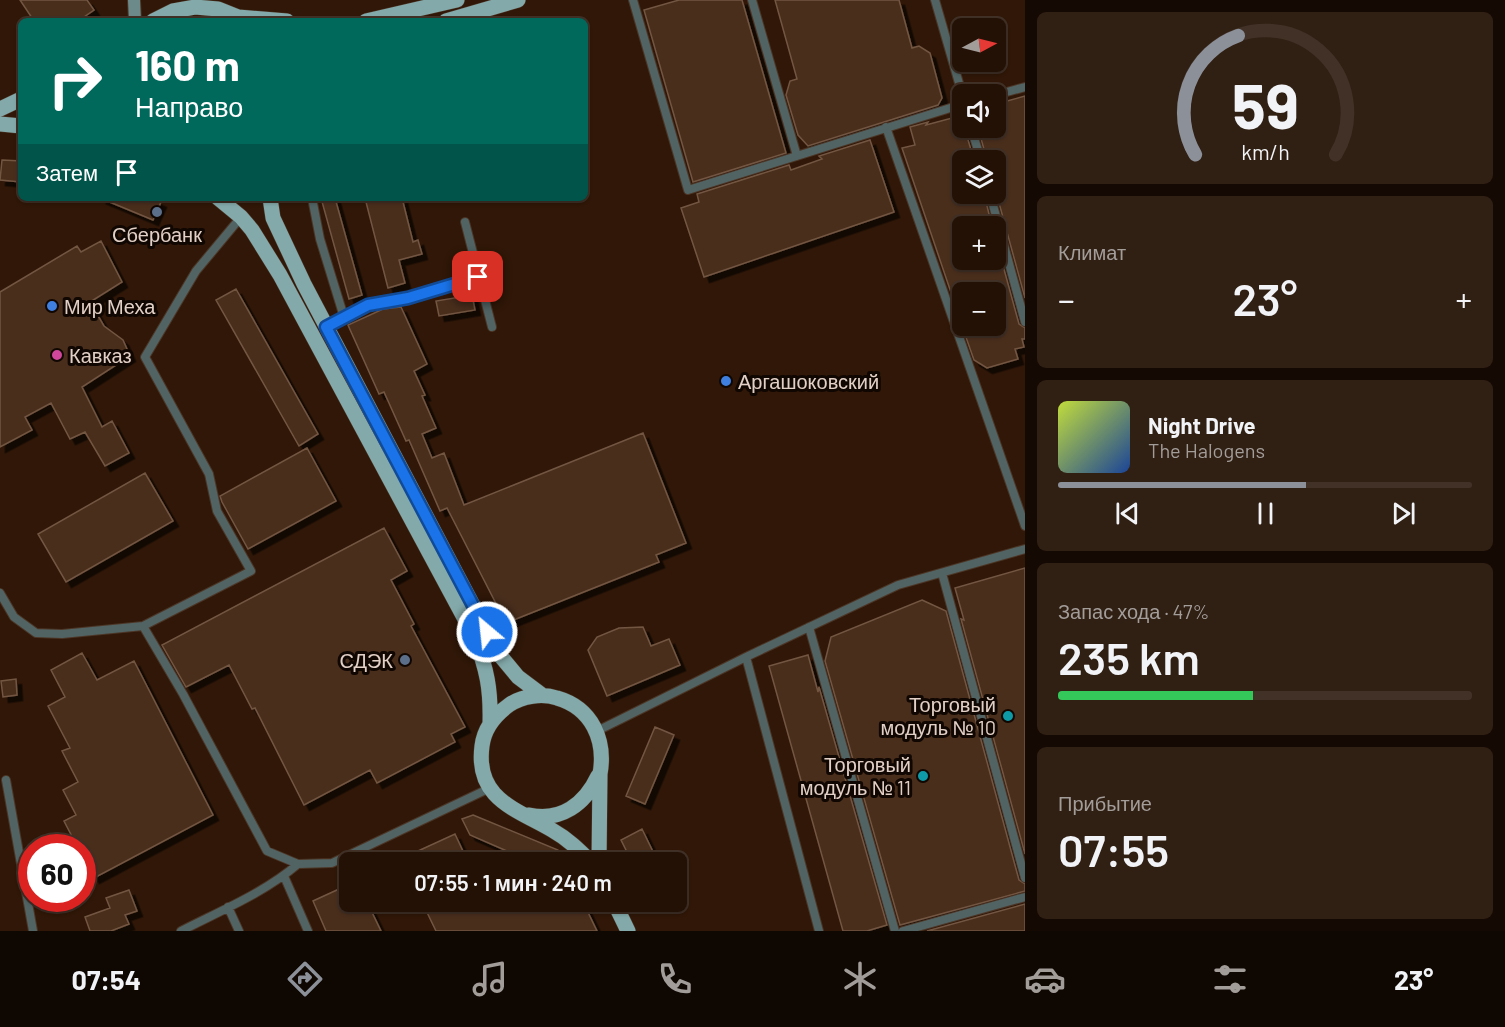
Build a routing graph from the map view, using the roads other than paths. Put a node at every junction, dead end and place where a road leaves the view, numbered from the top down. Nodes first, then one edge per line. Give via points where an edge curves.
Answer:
1 (134, 0) edge
2 (205, 0) edge
3 (457, 0) edge
4 (518, 0) edge
5 (633, 0) edge
6 (752, 0) edge
7 (935, 0) edge
8 (218, 9) junction
9 (135, 18) edge
10 (159, 18) edge
11 (239, 18) edge
12 (379, 18) edge
13 (456, 18) edge
14 (959, 84) edge
15 (1025, 87) edge
16 (1006, 92) edge
17 (18, 100) edge
18 (952, 108) edge
19 (0, 109) edge
20 (0, 124) edge
21 (18, 126) edge
22 (886, 127) junction
23 (797, 156) junction
24 (222, 201) edge
25 (270, 201) edge
26 (313, 201) edge
27 (993, 204) edge
28 (241, 217) junction
29 (465, 222) dead end
30 (478, 277) junction
31 (344, 317) junction
32 (1025, 322) edge
33 (326, 327) junction
34 (492, 327) dead end
35 (1025, 526) edge
36 (1025, 549) edge
37 (942, 573) junction
38 (0, 593) edge
39 (143, 626) junction
40 (809, 627) junction
41 (746, 657) junction
42 (542, 695) junction
43 (490, 724) junction
44 (597, 731) junction
45 (600, 774) junction
46 (6, 780) dead end
47 (490, 788) junction
48 (520, 813) junction
49 (581, 852) edge
50 (599, 852) edge
51 (298, 864) junction
52 (284, 876) junction
53 (1025, 878) edge
54 (1025, 897) edge
55 (228, 907) junction
56 (619, 912) edge
57 (33, 931) edge
58 (181, 931) edge
59 (239, 931) edge
60 (308, 931) edge
61 (628, 931) edge
62 (819, 931) edge
63 (895, 931) edge
64 (903, 931) edge

1 - 9 main road
2 - 8 main road
3 - 12 main road
4 - 13 main road
5 - 23 lane via 688,190
6 - 23 lane
7 - 14 lane
8 - 10 main road via 195,7
8 - 11 main road
15 - 16 lane
17 - 19 main road
18 - 22 lane
20 - 21 main road
22 - 23 lane
22 - 35 lane
24 - 28 main road
25 - 33 main road via 273,218
26 - 31 lane
27 - 32 lane
28 - 39 lane via 196,271 145,357 209,474 216,511 252,572
28 - 43 main road via 280,275 474,636 491,693
29 - 30 lane
30 - 31 lane via 408,298 368,305
30 - 34 lane
31 - 33 lane
33 - 42 main road via 498,653 518,677
36 - 37 lane
37 - 40 lane via 898,585
37 - 53 lane
38 - 39 lane via 14,617 36,633
39 - 51 lane via 267,851
40 - 41 lane
40 - 63 lane
41 - 44 lane
41 - 62 lane
42 - 43 main road via 512,703
42 - 44 main road via 574,705
43 - 47 main road via 481,756
44 - 45 main road via 602,759
45 - 48 main road via 591,792 577,806 540,817
45 - 50 main road
46 - 57 lane
47 - 48 main road via 498,799
47 - 51 lane via 333,863
48 - 49 main road via 553,830
51 - 52 lane
52 - 55 lane
52 - 60 lane
54 - 64 lane
55 - 58 lane
55 - 59 lane
56 - 61 main road

